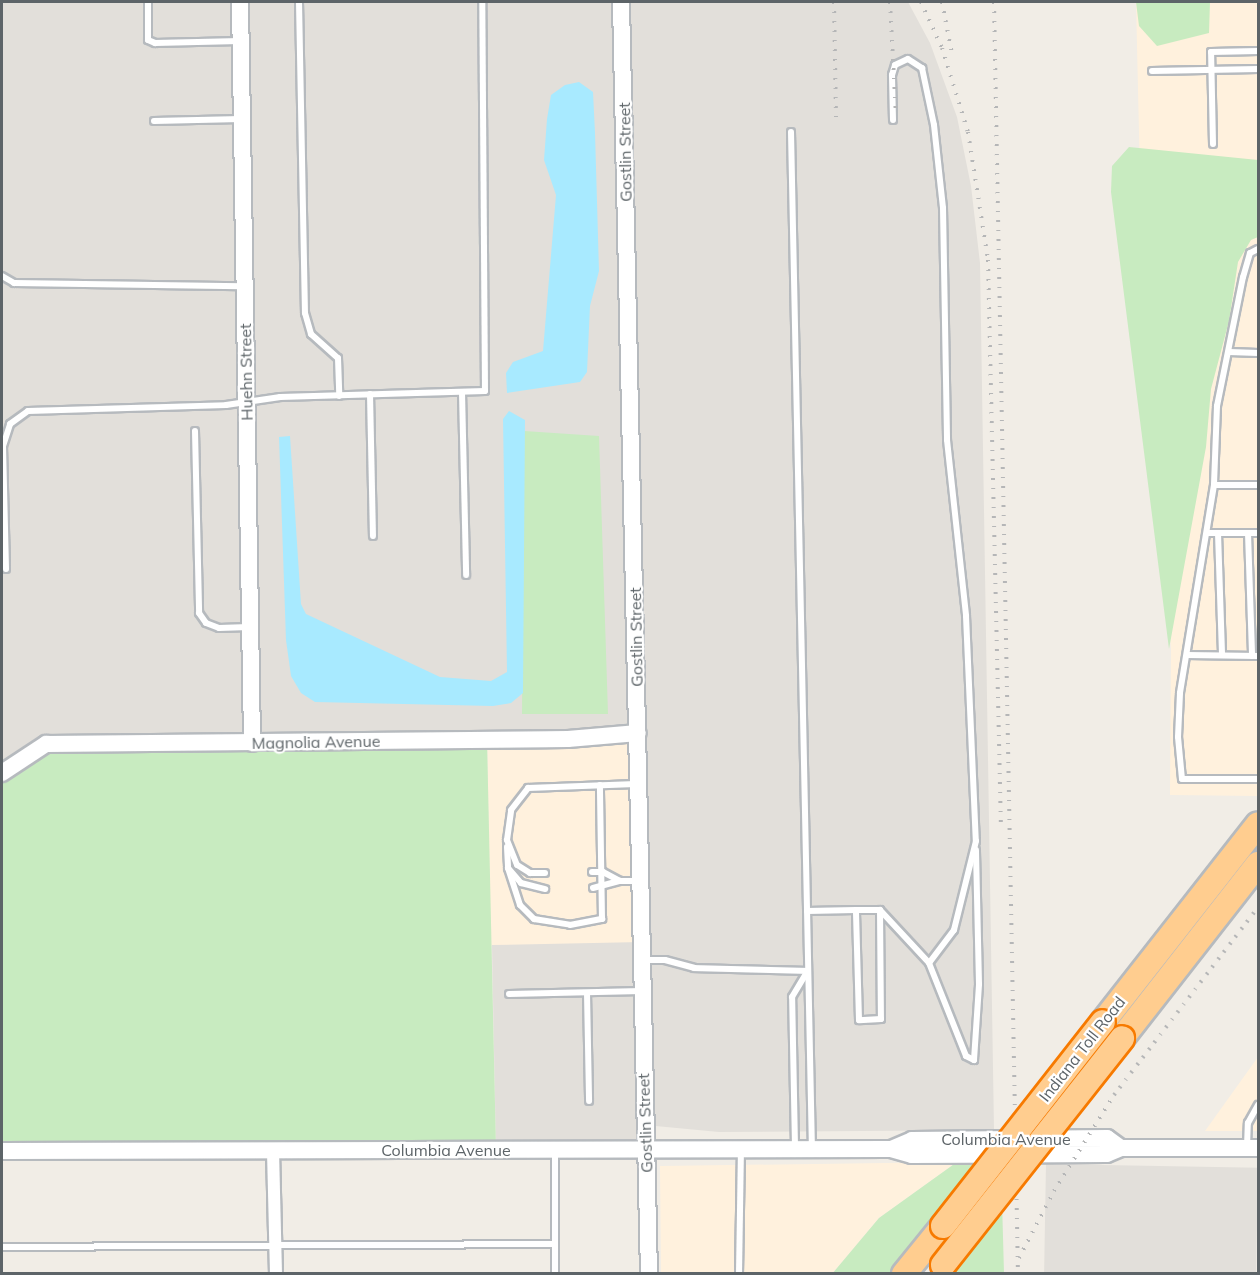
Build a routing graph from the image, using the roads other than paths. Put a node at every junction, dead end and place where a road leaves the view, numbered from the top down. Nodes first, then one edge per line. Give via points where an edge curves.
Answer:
1 (148, 2) edge
2 (240, 2) edge
3 (299, 2) edge
4 (482, 2) edge
5 (621, 2) edge
6 (240, 40) junction
7 (1258, 51) edge
8 (1258, 69) edge
9 (1212, 70) junction
10 (1152, 71) dead end
11 (242, 119) junction
12 (893, 120) dead end
13 (154, 121) dead end
14 (790, 132) dead end
15 (1213, 144) dead end
16 (1258, 249) edge
17 (2, 276) edge
18 (245, 286) junction
19 (1229, 352) junction
20 (1258, 353) edge
21 (462, 392) junction
22 (370, 394) junction
23 (339, 396) junction
24 (246, 402) junction
25 (195, 431) dead end
26 (1214, 485) junction
27 (1258, 485) edge
28 (1207, 533) junction
29 (1218, 533) junction
30 (1248, 533) junction
31 (1258, 533) edge
32 (373, 536) dead end
33 (6, 569) dead end
34 (466, 575) dead end
35 (250, 627) junction
36 (1187, 655) junction
37 (1222, 655) junction
38 (1255, 656) edge
39 (638, 733) junction
40 (252, 743) junction
41 (2, 773) edge
42 (1258, 779) edge
43 (639, 784) junction
44 (600, 785) junction
45 (1258, 824) edge
46 (507, 840) junction
47 (976, 841) junction
48 (1258, 864) edge
49 (508, 868) junction
50 (592, 872) dead end
51 (603, 872) junction
52 (545, 873) dead end
53 (620, 881) junction
54 (641, 881) junction
55 (593, 888) dead end
56 (603, 888) junction
57 (545, 889) dead end
58 (856, 910) junction
59 (880, 910) junction
60 (807, 911) junction
61 (642, 960) junction
62 (929, 963) junction
63 (807, 971) junction
64 (643, 991) junction
65 (587, 993) junction
66 (509, 994) dead end
67 (589, 1101) dead end
68 (1258, 1105) edge
69 (1253, 1148) edge
70 (795, 1149) junction
71 (812, 1149) junction
72 (555, 1150) junction
73 (646, 1150) junction
74 (741, 1150) junction
75 (2, 1151) edge
76 (273, 1151) junction
77 (555, 1244) junction
78 (2, 1247) edge
79 (275, 1247) junction
80 (940, 1269) edge
81 (276, 1274) edge
82 (555, 1274) edge
83 (649, 1274) edge
84 (739, 1274) edge
85 (904, 1274) edge

1 - 6 lane via 148,40 155,43
2 - 6 street, Huehn Street
3 - 23 lane via 304,313 311,334 338,358
4 - 21 lane via 485,391
5 - 39 street, Gostlin Street
6 - 11 street, Huehn Street
7 - 9 lane via 1211,52
8 - 9 lane
9 - 10 lane
9 - 15 lane
11 - 13 lane
11 - 18 street, Huehn Street
12 - 47 lane via 891,75 895,65 908,59 922,68 934,125 942,208 947,440 966,616
14 - 60 lane
16 - 19 lane via 1250,253 1243,277
17 - 18 lane via 14,283
18 - 24 street, Huehn Street
19 - 20 lane
19 - 26 lane via 1217,406
21 - 22 lane
21 - 34 lane
22 - 23 lane
22 - 32 lane
23 - 24 lane
24 - 33 lane via 28,411 10,424 3,446
24 - 35 street, Huehn Street
25 - 35 lane via 200,613 206,623 219,628
26 - 27 lane
26 - 28 lane
28 - 29 lane
28 - 36 lane
29 - 30 lane
29 - 37 lane
30 - 31 lane
30 - 38 lane
35 - 40 street, Huehn Street
36 - 37 lane
36 - 42 lane via 1179,704 1182,779
37 - 38 lane
39 - 40 street, Magnolia Avenue via 568,740
39 - 43 street, Gostlin Street
40 - 41 street, Magnolia Avenue via 46,744
43 - 44 lane
43 - 54 street, Gostlin Street
44 - 46 lane via 528,788 511,810
44 - 51 lane
45 - 85 highway, Indiana Toll Road, bridge
46 - 49 lane
46 - 52 lane via 517,865 530,873
47 - 62 lane via 954,930
47 - 62 lane via 979,984 974,1060 966,1056
48 - 80 highway, Indiana Toll Road, bridge
49 - 56 lane via 520,905 534,919 570,925 602,919
49 - 57 lane via 521,883
50 - 51 lane
51 - 53 lane
51 - 56 lane
53 - 54 lane
53 - 56 lane
54 - 61 street, Gostlin Street
55 - 56 lane
58 - 59 lane
58 - 59 lane via 859,1020 880,1019
58 - 60 lane
59 - 62 lane
60 - 63 lane
61 - 63 lane via 665,960 694,968
61 - 64 street, Gostlin Street
63 - 70 lane via 792,997
63 - 71 lane
64 - 65 lane
64 - 73 street, Gostlin Street
65 - 66 lane
65 - 67 lane
68 - 69 lane via 1248,1123
69 - 71 street, Columbia Avenue via 1121,1148 1107,1138 1086,1138 912,1140 891,1149
70 - 71 street, Columbia Avenue
70 - 74 street, Columbia Avenue
72 - 73 street, Columbia Avenue
72 - 76 street, Columbia Avenue
72 - 77 lane
73 - 74 street, Columbia Avenue
73 - 83 street, Gostlin Street
74 - 84 lane
75 - 76 street, Columbia Avenue
76 - 79 street
77 - 79 lane
77 - 82 lane
78 - 79 lane
79 - 81 street

